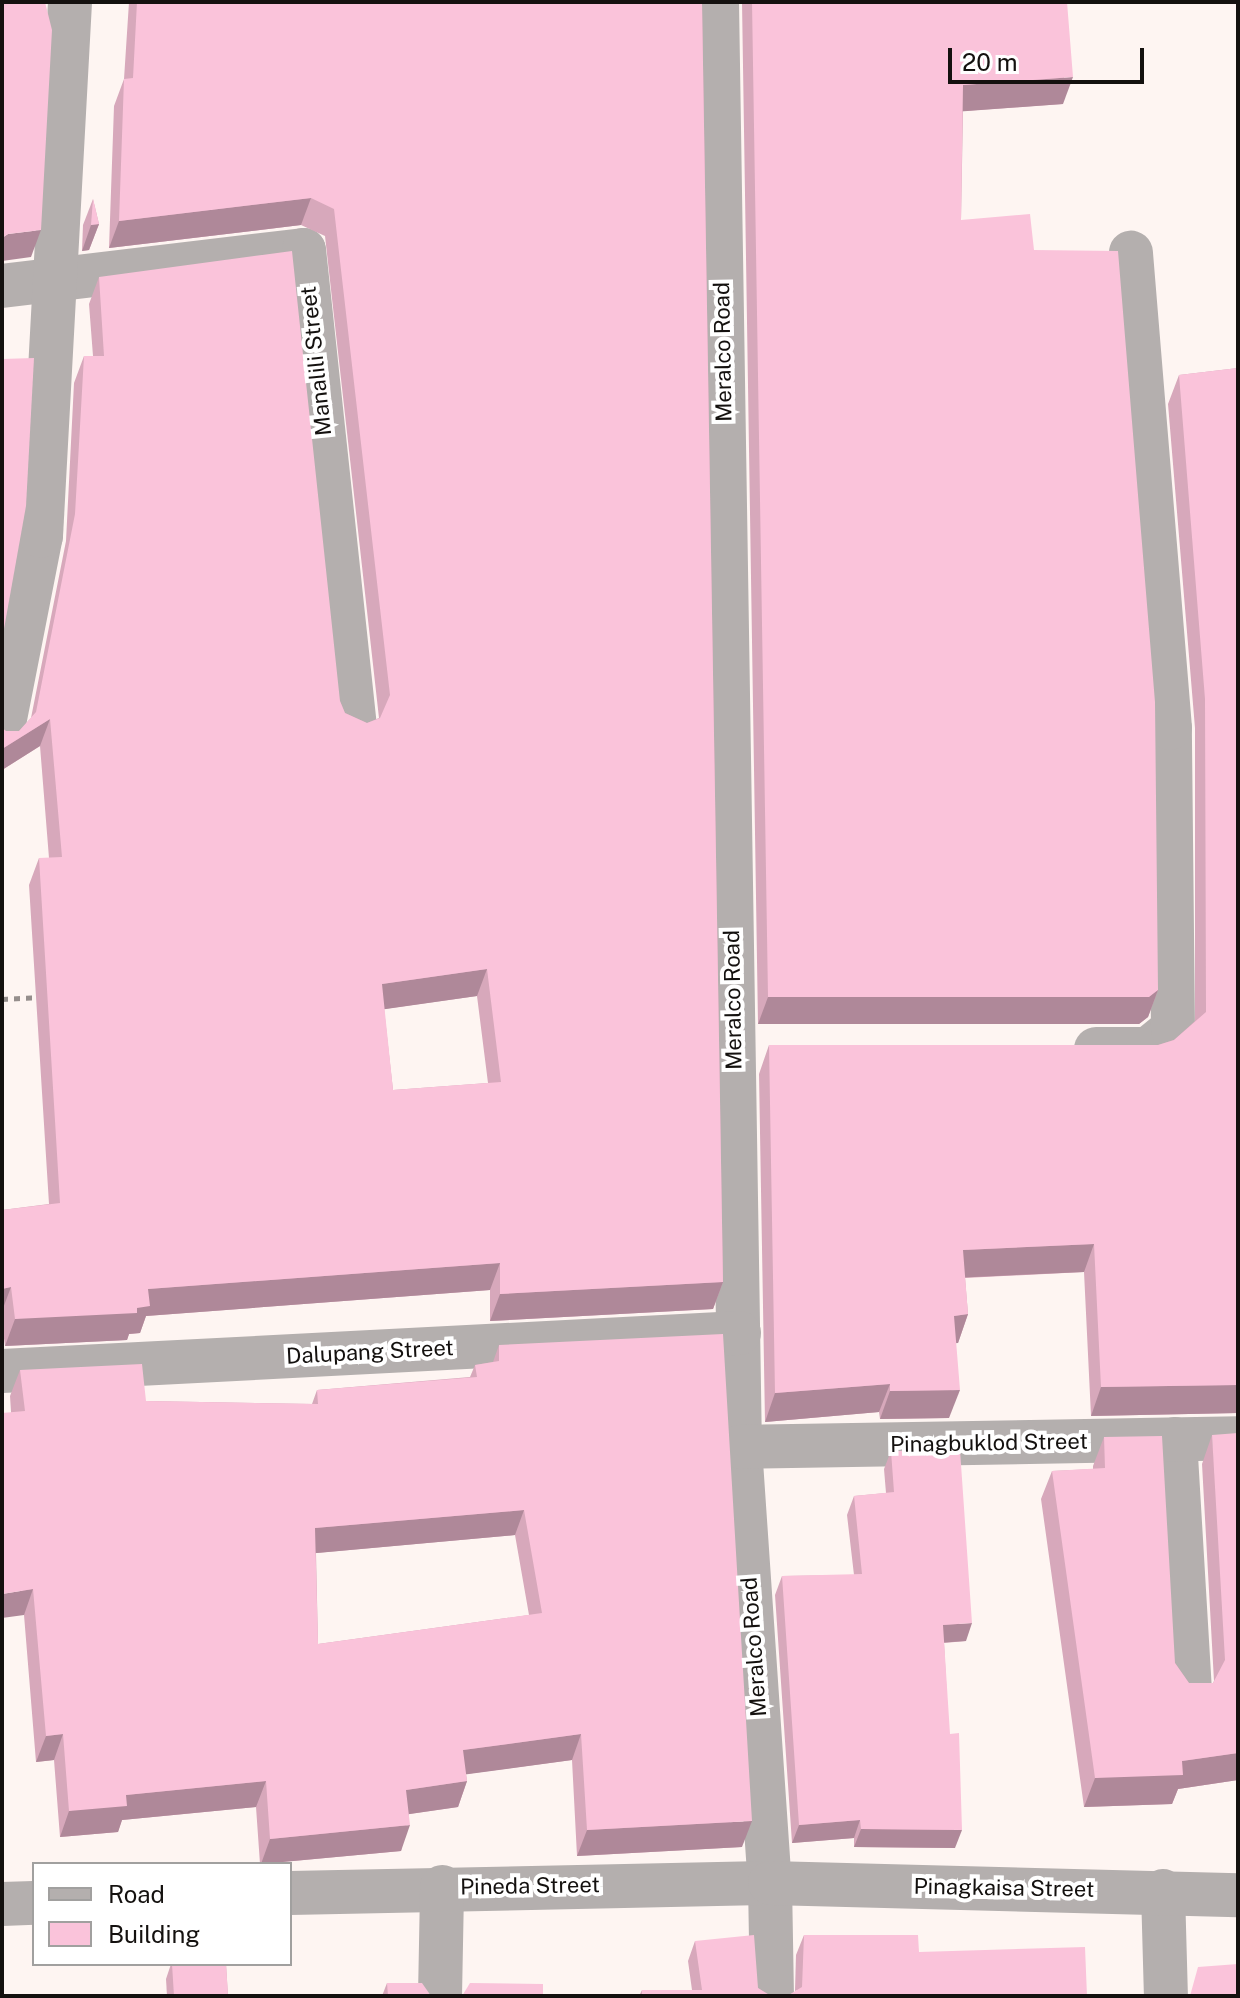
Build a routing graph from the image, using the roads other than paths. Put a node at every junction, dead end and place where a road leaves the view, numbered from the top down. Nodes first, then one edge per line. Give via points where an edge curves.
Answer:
1 (70, 2) edge
2 (717, 2) edge
3 (1131, 253) dead end
4 (53, 282) junction
5 (2, 286) edge
6 (21, 538) edge
7 (355, 725) edge
8 (2, 734) edge
9 (734, 1049) junction
10 (782, 1049) edge
11 (1052, 1049) edge
12 (739, 1333) junction
13 (2, 1371) edge
14 (1238, 1438) edge
15 (1175, 1439) junction
16 (740, 1447) junction
17 (1190, 1690) edge
18 (770, 1883) junction
19 (442, 1887) junction
20 (1163, 1891) junction
21 (292, 1893) edge
22 (1238, 1895) edge
23 (32, 1903) edge
24 (2, 1904) edge
25 (440, 1996) edge
26 (772, 1996) edge
27 (1166, 1996) edge

1 - 4 street
2 - 9 street, Meralco Road
3 - 11 street via 1170,728 1173,1029 1148,1049
4 - 5 street
4 - 6 street
4 - 7 street, Manalili Street via 304,250
6 - 8 street
9 - 10 street
9 - 12 street, Meralco Road
12 - 13 street, Dalupang Street
12 - 16 street, Meralco Road
14 - 15 street, Pinagbuklod Street
15 - 16 street, Pinagbuklod Street
15 - 17 street
16 - 18 street, Meralco Road
18 - 19 street, Pineda Street
18 - 20 street, Pinagkaisa Street
18 - 26 street, Meralco Road
19 - 21 street, Pineda Street
19 - 25 street
20 - 22 street, Pinagkaisa Street
20 - 27 street
23 - 24 street

